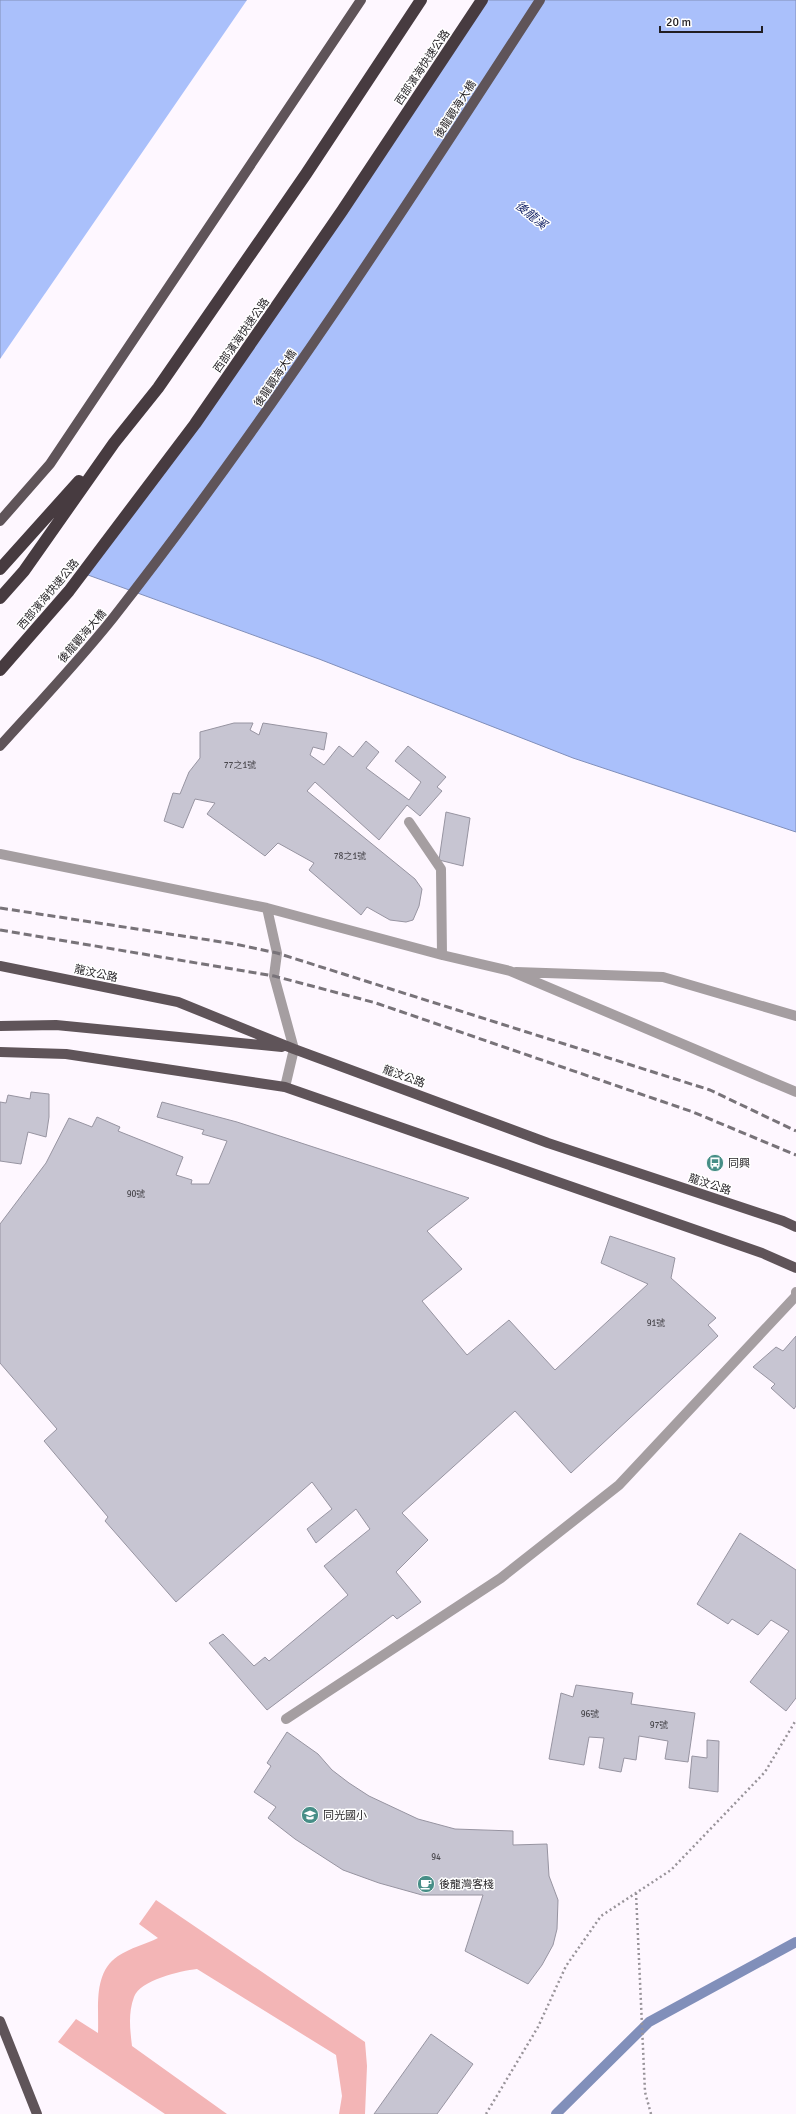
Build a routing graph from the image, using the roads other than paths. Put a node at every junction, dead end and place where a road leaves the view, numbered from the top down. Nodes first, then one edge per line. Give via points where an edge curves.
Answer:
1 (361, 0) edge
2 (421, 0) edge
3 (482, 0) edge
4 (540, 0) edge
5 (114, 443) junction
6 (0, 522) edge
7 (0, 569) edge
8 (0, 598) edge
9 (0, 670) edge
10 (0, 746) edge
11 (409, 822) dead end
12 (0, 854) edge
13 (266, 908) junction
14 (442, 955) junction
15 (0, 966) edge
16 (510, 972) junction
17 (796, 1016) edge
18 (0, 1026) edge
19 (294, 1048) junction
20 (0, 1052) edge
21 (285, 1087) junction
22 (796, 1092) edge
23 (796, 1227) edge
24 (796, 1268) edge
25 (796, 1292) edge
26 (286, 1719) dead end
27 (0, 2021) edge
28 (37, 2114) edge

1 - 6 main road via 50,464
2 - 5 highway via 306,174 158,388
3 - 9 highway, 西部濱海快速公路 via 338,218 195,424 69,591
4 - 10 main road, 後龍觀海大橋 via 388,235 242,447 112,620
5 - 7 highway
5 - 8 highway via 24,571
11 - 14 lane via 441,869
12 - 13 lane
13 - 14 lane
13 - 19 lane via 277,953 274,976
14 - 16 lane
15 - 19 main road, 龍汶公路 via 178,1002
16 - 17 lane via 663,976
16 - 22 lane
18 - 19 main road via 56,1025
19 - 21 lane
19 - 23 main road, 龍汶公路 via 548,1142
20 - 21 main road via 66,1054
21 - 24 main road via 762,1253
25 - 26 lane via 796,1296 619,1485 501,1578
27 - 28 main road

